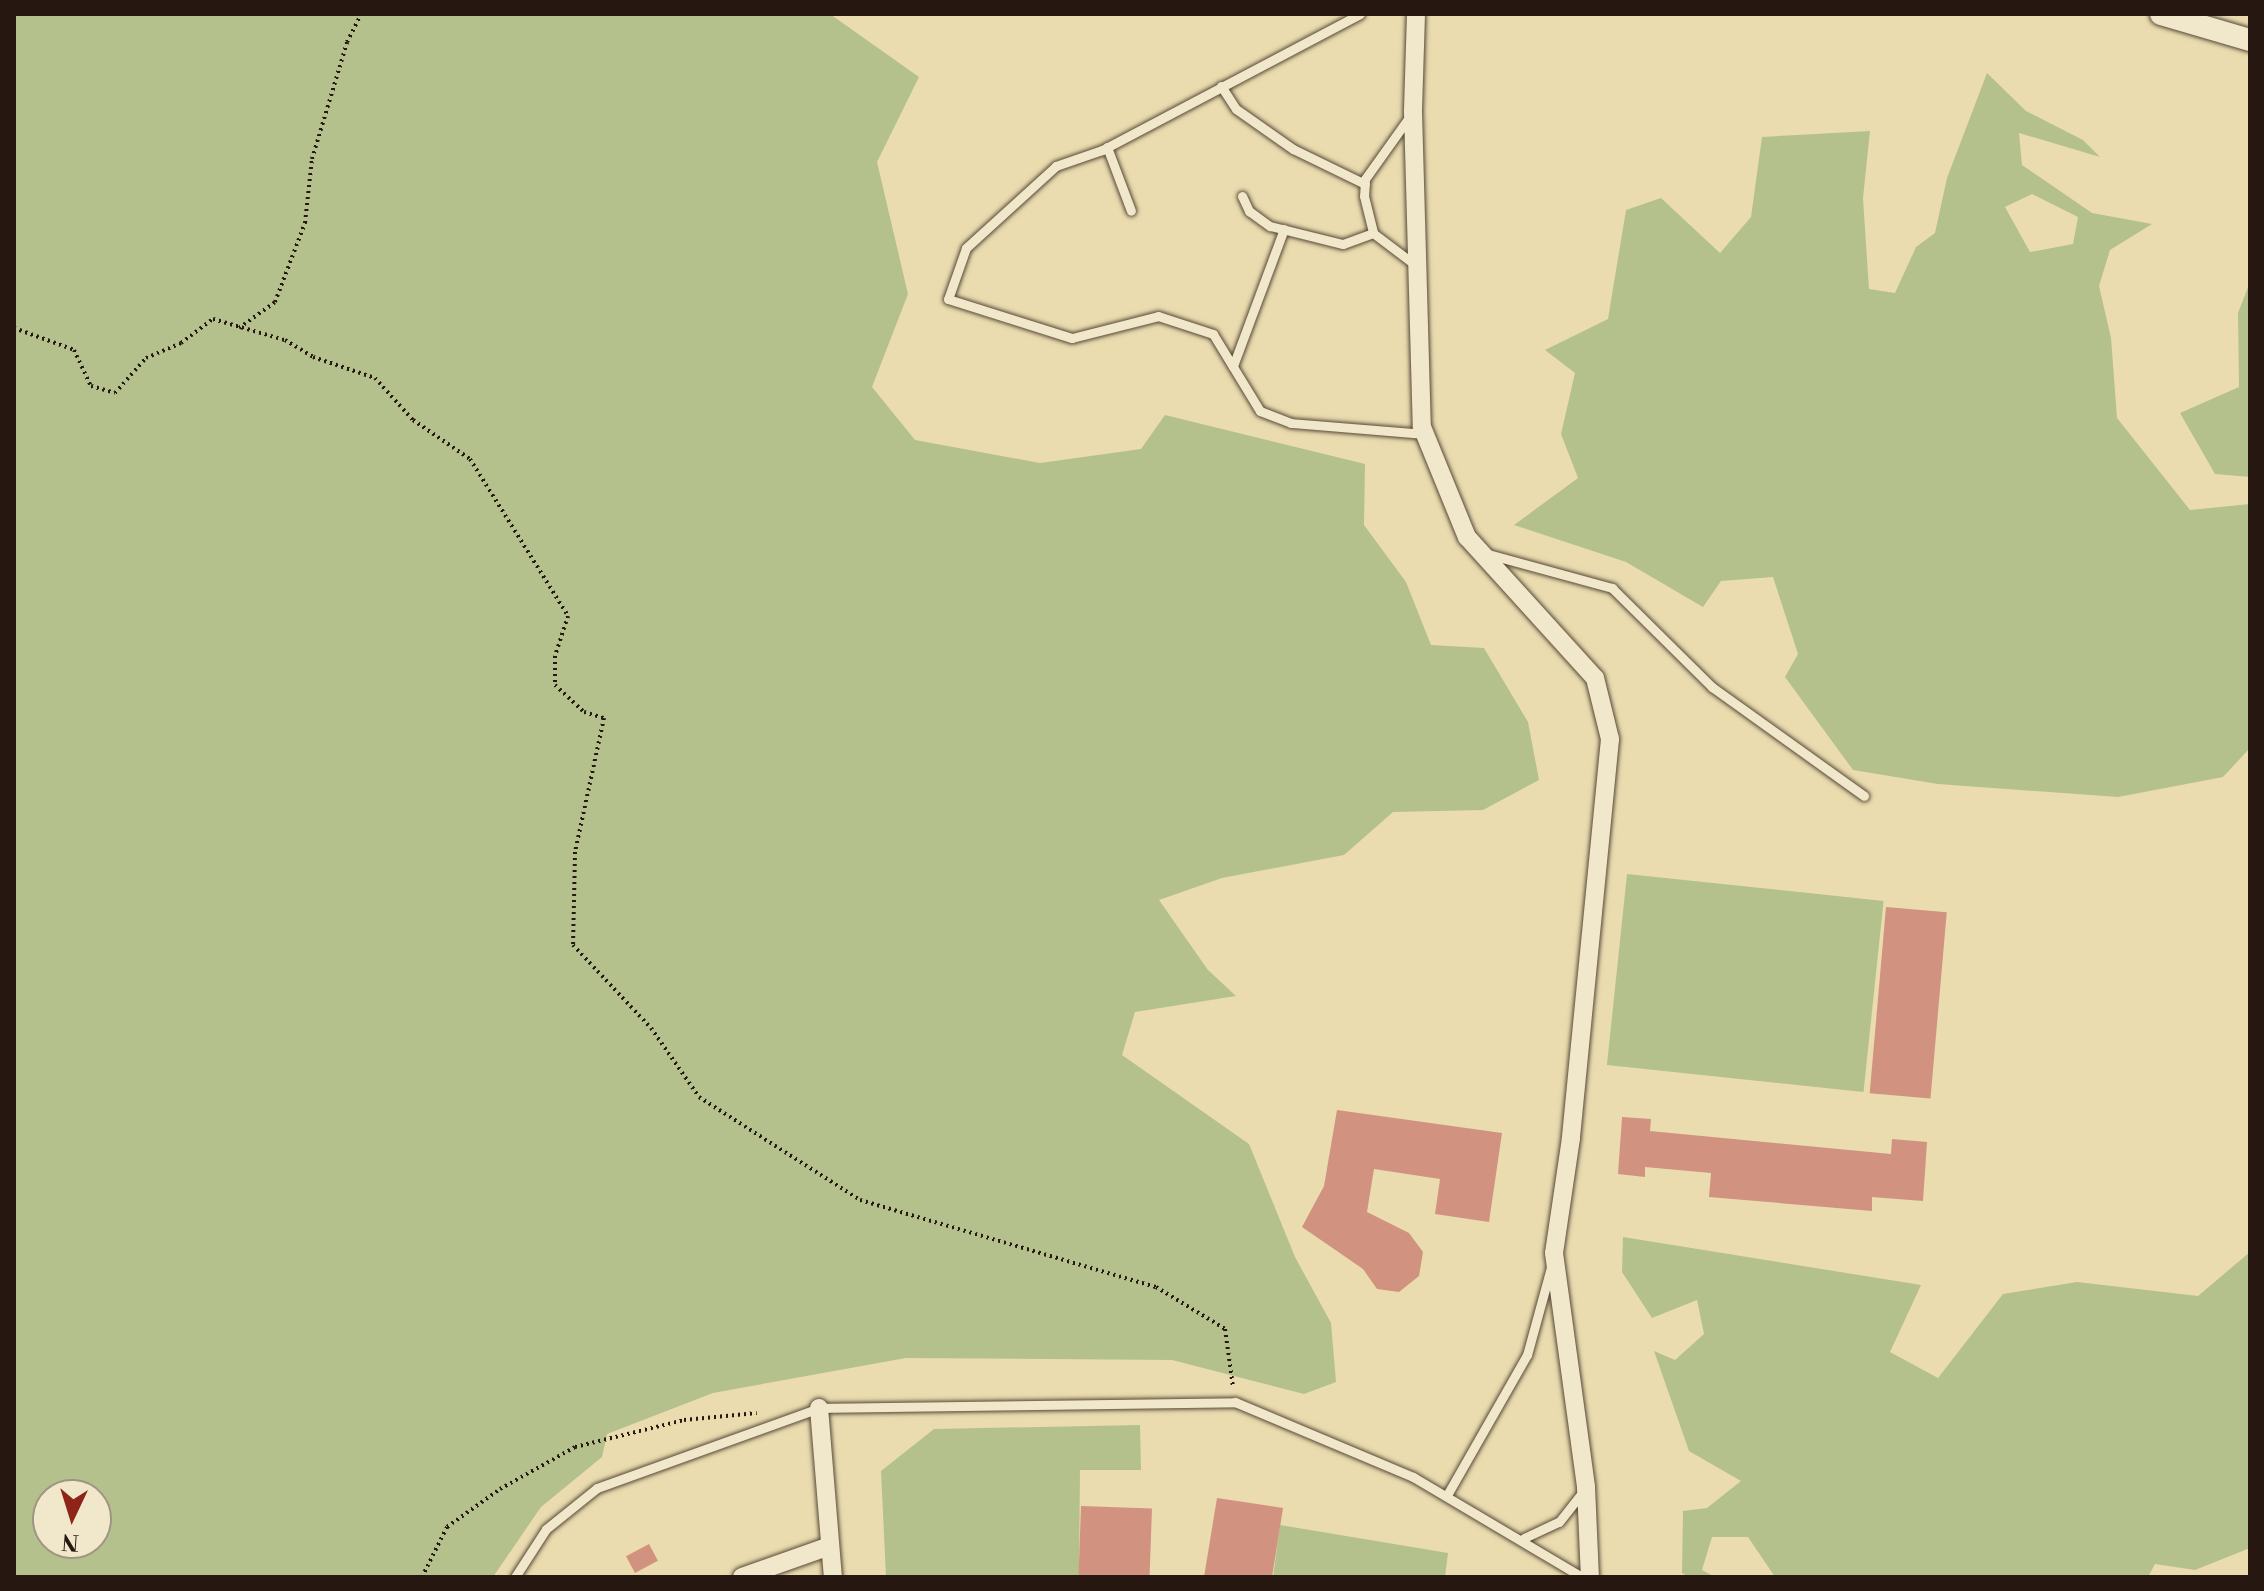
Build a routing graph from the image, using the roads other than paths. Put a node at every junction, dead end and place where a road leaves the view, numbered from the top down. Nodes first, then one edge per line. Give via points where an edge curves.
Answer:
1 (1360, 14) edge
2 (1416, 14) edge
3 (2161, 14) edge
4 (2250, 40) edge
5 (1221, 86) junction
6 (1413, 112) junction
7 (1107, 147) junction
8 (1365, 184) junction
9 (1242, 196) dead end
10 (1131, 211) dead end
11 (1284, 229) junction
12 (1373, 233) junction
13 (1418, 267) junction
14 (1233, 366) junction
15 (1424, 434) junction
16 (1480, 552) junction
17 (1864, 796) dead end
18 (1554, 1253) junction
19 (819, 1408) junction
20 (1586, 1487) junction
21 (1447, 1495) junction
22 (1524, 1538) junction
23 (830, 1546) junction
24 (515, 1577) edge
25 (742, 1577) edge
26 (833, 1577) edge
27 (1582, 1577) edge
28 (1590, 1577) edge

1 - 5 lane
2 - 6 street
3 - 4 street
5 - 7 lane
5 - 8 lane via 1236,109 1293,149
6 - 8 lane
6 - 13 street
7 - 10 lane
7 - 14 lane via 1056,166 966,248 948,299 1072,338 1158,316 1213,334
8 - 12 lane
9 - 11 lane via 1249,211
11 - 12 lane via 1343,244
11 - 14 lane
12 - 13 lane
13 - 15 street
14 - 15 lane via 1260,411 1291,423
15 - 16 street via 1467,537
16 - 17 lane via 1612,588 1712,687
16 - 18 street via 1595,678 1610,739 1571,1138
18 - 20 street
18 - 21 lane via 1527,1355
19 - 21 lane via 1235,1402
19 - 23 street
19 - 24 lane via 597,1488 546,1529
20 - 22 lane via 1559,1522
20 - 28 street
21 - 22 lane
22 - 27 lane
23 - 25 street
23 - 26 street

